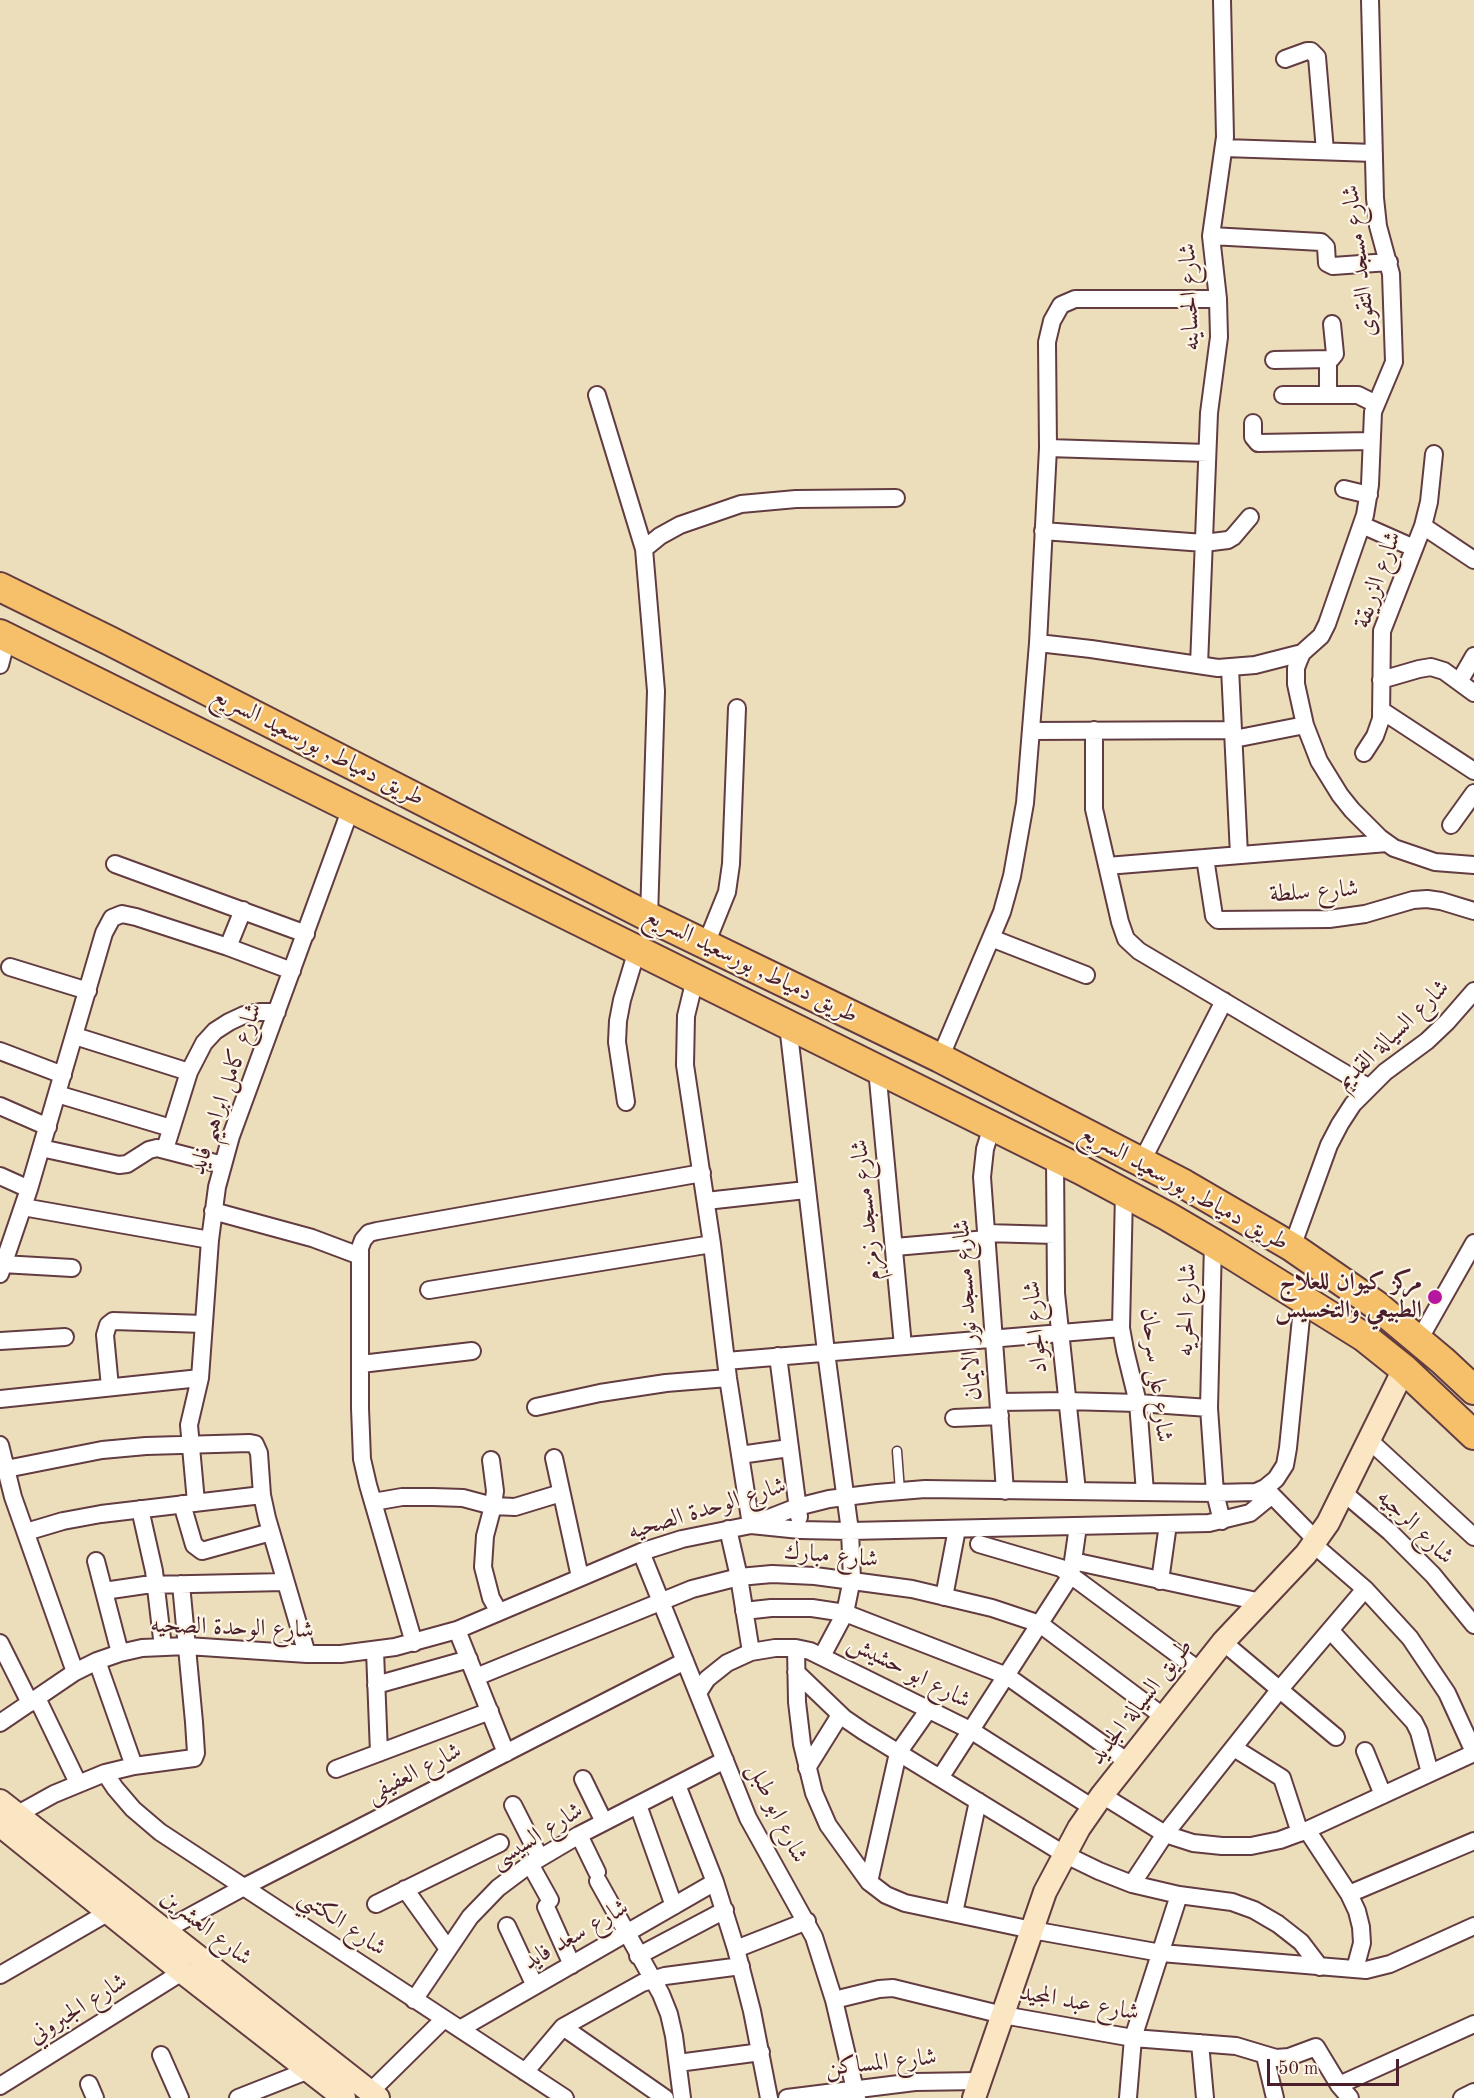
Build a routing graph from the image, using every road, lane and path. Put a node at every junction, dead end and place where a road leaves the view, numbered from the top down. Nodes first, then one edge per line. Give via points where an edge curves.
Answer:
1 (1222, 0) edge
2 (1370, 0) edge
3 (1285, 59) dead end
4 (1224, 148) junction
5 (1325, 151) junction
6 (1374, 153) junction
7 (1211, 236) junction
8 (1389, 262) junction
9 (1218, 299) junction
10 (1332, 324) dead end
11 (1274, 360) dead end
12 (1328, 360) junction
13 (1328, 394) junction
14 (597, 395) dead end
15 (1283, 396) dead end
16 (1376, 404) junction
17 (1252, 423) dead end
18 (1371, 441) junction
19 (1048, 448) junction
20 (1207, 453) junction
21 (1434, 454) dead end
22 (1344, 489) dead end
23 (1369, 495) junction
24 (896, 498) dead end
25 (1250, 517) dead end
26 (1362, 525) junction
27 (1423, 526) junction
28 (1043, 531) junction
29 (1204, 543) junction
30 (1414, 548) junction
31 (644, 549) junction
32 (1474, 560) edge
33 (0, 587) edge
34 (4, 636) edge
35 (1038, 643) junction
36 (1302, 654) junction
37 (1474, 656) edge
38 (0, 665) edge
39 (1199, 665) junction
40 (1230, 668) junction
41 (1381, 680) junction
42 (1459, 682) junction
43 (1474, 693) edge
44 (737, 708) dead end
45 (1381, 710) junction
46 (1305, 725) junction
47 (1031, 730) junction
48 (1094, 730) junction
49 (1234, 734) junction
50 (1364, 753) dead end
51 (1474, 771) edge
52 (1474, 792) edge
53 (351, 808) junction
54 (1451, 825) dead end
55 (1387, 843) junction
56 (1239, 855) junction
57 (1205, 858) junction
58 (115, 864) dead end
59 (1474, 865) edge
60 (1107, 866) junction
61 (243, 910) junction
62 (1474, 911) edge
63 (650, 917) junction
64 (306, 933) junction
65 (991, 938) junction
66 (706, 944) junction
67 (228, 947) junction
68 (637, 950) junction
69 (10, 967) dead end
70 (292, 971) junction
71 (1086, 975) dead end
72 (695, 979) junction
73 (88, 991) junction
74 (1474, 991) edge
75 (1224, 1001) junction
76 (277, 1012) junction
77 (788, 1025) junction
78 (75, 1036) junction
79 (0, 1051) edge
80 (940, 1058) junction
81 (877, 1069) junction
82 (189, 1072) junction
83 (63, 1076) junction
84 (1368, 1087) junction
85 (57, 1094) junction
86 (626, 1102) dead end
87 (0, 1106) edge
88 (992, 1126) junction
89 (48, 1127) junction
90 (171, 1128) junction
91 (41, 1148) junction
92 (165, 1149) junction
93 (1131, 1156) junction
94 (1055, 1157) junction
95 (223, 1165) junction
96 (702, 1173) junction
97 (0, 1176) edge
98 (1184, 1184) junction
99 (1114, 1188) junction
100 (29, 1189) junction
101 (806, 1191) junction
102 (706, 1201) junction
103 (23, 1207) junction
104 (213, 1211) junction
105 (1167, 1216) junction
106 (1055, 1235) junction
107 (986, 1236) junction
108 (210, 1240) junction
109 (1213, 1243) junction
110 (1474, 1243) edge
111 (712, 1244) junction
112 (895, 1247) junction
113 (1292, 1247) junction
114 (360, 1256) junction
115 (72, 1268) dead end
116 (1, 1269) edge
117 (429, 1290) dead end
118 (1303, 1298) junction
119 (204, 1324) junction
120 (1121, 1328) junction
121 (1060, 1333) junction
122 (65, 1336) dead end
123 (994, 1338) junction
124 (1419, 1340) junction
125 (0, 1341) edge
126 (903, 1346) junction
127 (472, 1351) dead end
128 (826, 1352) junction
129 (778, 1356) junction
130 (361, 1364) junction
131 (1404, 1369) junction
132 (727, 1370) junction
133 (200, 1378) junction
134 (110, 1387) junction
135 (1474, 1390) edge
136 (0, 1399) edge
137 (1067, 1401) junction
138 (1138, 1402) junction
139 (536, 1407) dead end
140 (1209, 1408) junction
141 (999, 1409) junction
142 (954, 1418) dead end
143 (1474, 1435) edge
144 (1370, 1441) junction
145 (189, 1444) junction
146 (0, 1445) edge
147 (789, 1448) junction
148 (897, 1451) dead end
149 (740, 1455) junction
150 (554, 1458) dead end
151 (491, 1460) dead end
152 (6, 1469) junction
153 (900, 1491) junction
154 (1005, 1491) junction
155 (1077, 1491) junction
156 (1269, 1491) junction
157 (1145, 1492) junction
158 (561, 1493) junction
159 (1215, 1493) junction
160 (1344, 1493) junction
161 (262, 1495) junction
162 (846, 1497) junction
163 (7, 1500) edge
164 (373, 1502) junction
165 (189, 1503) junction
166 (494, 1506) junction
167 (797, 1507) junction
168 (140, 1509) junction
169 (1222, 1521) junction
170 (750, 1524) junction
171 (1168, 1524) junction
172 (1078, 1526) junction
173 (728, 1529) junction
174 (957, 1529) junction
175 (800, 1530) junction
176 (850, 1531) junction
177 (26, 1532) junction
178 (271, 1532) junction
179 (1474, 1537) edge
180 (1314, 1542) junction
181 (979, 1544) dead end
182 (641, 1552) junction
183 (96, 1561) dead end
184 (1072, 1568) junction
185 (579, 1577) junction
186 (739, 1577) junction
187 (852, 1580) junction
188 (1160, 1581) junction
189 (285, 1582) junction
190 (156, 1584) junction
191 (181, 1584) junction
192 (1365, 1589) junction
193 (104, 1591) junction
194 (944, 1596) junction
195 (661, 1601) junction
196 (1261, 1602) junction
197 (744, 1611) junction
198 (499, 1612) junction
199 (845, 1613) junction
200 (1040, 1624) junction
201 (1474, 1625) edge
202 (457, 1630) junction
203 (1330, 1630) junction
204 (1223, 1642) junction
205 (0, 1643) edge
206 (414, 1643) junction
207 (187, 1646) junction
208 (163, 1647) junction
209 (796, 1648) junction
210 (375, 1651) junction
211 (751, 1652) junction
212 (120, 1653) junction
213 (307, 1654) junction
214 (822, 1656) junction
215 (469, 1659) junction
216 (97, 1661) junction
217 (685, 1661) junction
218 (1200, 1671) junction
219 (75, 1672) junction
220 (796, 1672) junction
221 (1006, 1676) junction
222 (476, 1677) junction
223 (376, 1684) junction
224 (1280, 1689) junction
225 (698, 1693) junction
226 (34, 1700) junction
227 (929, 1709) junction
228 (489, 1711) junction
229 (840, 1715) junction
230 (1164, 1717) junction
231 (0, 1723) edge
232 (972, 1731) junction
233 (1336, 1737) dead end
234 (1234, 1748) junction
235 (1365, 1751) dead end
236 (1474, 1752) edge
237 (379, 1753) junction
238 (506, 1753) junction
239 (898, 1753) junction
240 (725, 1760) junction
241 (1128, 1762) junction
242 (134, 1766) junction
243 (807, 1768) junction
244 (336, 1769) dead end
245 (105, 1773) junction
246 (1430, 1773) junction
247 (940, 1778) junction
248 (584, 1779) dead end
249 (78, 1783) junction
250 (677, 1785) junction
251 (1383, 1795) junction
252 (1098, 1801) junction
253 (978, 1802) junction
254 (513, 1804) dead end
255 (638, 1805) junction
256 (6, 1813) edge
257 (603, 1822) junction
258 (1304, 1832) junction
259 (1165, 1834) junction
260 (579, 1835) junction
261 (1474, 1840) edge
262 (500, 1843) dead end
263 (1064, 1854) junction
264 (535, 1861) junction
265 (715, 1882) junction
266 (869, 1882) junction
267 (1132, 1884) junction
268 (244, 1887) junction
269 (405, 1890) junction
270 (1349, 1894) junction
271 (1179, 1895) junction
272 (376, 1904) dead end
273 (674, 1906) junction
274 (724, 1910) junction
275 (107, 1912) junction
276 (954, 1913) junction
277 (807, 1921) junction
278 (507, 1926) dead end
279 (1474, 1926) edge
280 (165, 1930) junction
281 (1032, 1930) junction
282 (627, 1933) junction
283 (448, 1949) junction
284 (736, 1949) junction
285 (1161, 1953) junction
286 (638, 1956) junction
287 (572, 1965) junction
288 (741, 1966) junction
289 (1320, 1967) junction
290 (1355, 1969) junction
291 (182, 1972) junction
292 (0, 1976) edge
293 (652, 1979) junction
294 (535, 1986) junction
295 (414, 2000) junction
296 (834, 2000) junction
297 (249, 2010) junction
298 (1003, 2014) junction
299 (444, 2019) junction
300 (1474, 2024) edge
301 (563, 2027) junction
302 (460, 2029) junction
303 (1133, 2038) junction
304 (1200, 2043) junction
305 (761, 2052) junction
306 (161, 2055) dead end
307 (1265, 2056) junction
308 (678, 2063) junction
309 (309, 2070) junction
310 (525, 2072) junction
311 (0, 2085) edge
312 (1339, 2085) junction
313 (1474, 2092) edge
314 (976, 2093) edge
315 (856, 2094) edge
316 (256, 2095) edge
317 (374, 2095) edge
318 (809, 2097) edge
319 (180, 2098) edge
320 (238, 2098) edge
321 (344, 2098) edge
322 (565, 2098) edge
323 (665, 2098) edge
324 (682, 2098) edge
325 (769, 2098) edge
326 (787, 2098) edge
327 (1128, 2098) edge
328 (1205, 2098) edge
329 (1275, 2098) edge
330 (1350, 2098) edge
331 (1462, 2098) edge

1 - 4 street, شارع الحساينه
2 - 6 street, شارع مسجد التقوى
3 - 5 street via 1307,51 1317,57
4 - 5 street
4 - 7 street, شارع الحساينه
5 - 6 street
6 - 8 street, شارع مسجد التقوى via 1376,212
7 - 8 street via 1321,242 1326,247 1327,263 1333,266
7 - 9 street, شارع الحساينه
8 - 16 street, شارع مسجد التقوى via 1394,362
9 - 19 street via 1090,298 1061,305 1047,342
9 - 20 street, شارع الحساينه via 1218,356
10 - 12 street via 1335,354
11 - 12 street
12 - 13 street
13 - 15 street
13 - 16 street via 1358,395
14 - 31 street
16 - 18 street, شارع مسجد التقوى
17 - 18 street via 1258,443
18 - 23 street, شارع مسجد التقوى
19 - 20 street
19 - 28 street
20 - 29 street, شارع الحساينه
21 - 27 street, شارع الزريقة
22 - 23 street
23 - 26 street, شارع مسجد التقوى
24 - 31 street via 741,504 680,525
25 - 29 street via 1228,540
26 - 30 street
26 - 36 street, شارع مسجد التقوى via 1324,630
27 - 30 street, شارع الزريقة
27 - 32 street
28 - 29 street
28 - 35 street
29 - 39 street, شارع الحساينه
30 - 41 street, شارع الزريقة via 1382,631
31 - 63 street via 657,691
33 - 63 highway, طريق دمياط, بورسعيد السريع
34 - 38 street
34 - 53 highway, طريق دمياط, بورسعيد السريع
35 - 39 street
35 - 47 street
36 - 40 street
36 - 46 street via 1295,676
37 - 42 street
39 - 40 street
40 - 49 street
41 - 42 street via 1431,667
41 - 45 street, شارع الزريقة
42 - 43 street
44 - 66 street via 731,864 727,892
45 - 50 street, شارع الزريقة via 1379,728
45 - 51 street
46 - 49 street
46 - 55 street via 1329,778 1352,810
47 - 48 street
47 - 65 street via 1020,840
48 - 49 street
48 - 60 street via 1094,809
49 - 56 street
52 - 54 street
53 - 64 street, شارع كامل ابراهيم فايد
53 - 68 highway, طريق دمياط, بورسعيد السريع
55 - 56 street
55 - 59 street via 1435,862
56 - 57 street
57 - 60 street
57 - 62 street, شارع سلطة via 1218,920 1329,919 1427,899
58 - 61 street
60 - 75 street via 1122,931 1132,946
61 - 64 street
61 - 67 street
63 - 66 highway, طريق دمياط, بورسعيد السريع
64 - 70 street, شارع كامل ابراهيم فايد
65 - 71 street
65 - 80 street
66 - 80 highway, طريق دمياط, بورسعيد السريع
67 - 70 street
67 - 73 street via 136,917 116,915 106,927
68 - 72 highway, طريق دمياط, بورسعيد السريع
68 - 86 street via 618,1021 617,1042
69 - 73 street
70 - 76 street, شارع كامل ابراهيم فايد
72 - 77 highway, طريق دمياط, بورسعيد السريع
72 - 96 street via 686,1017 685,1065
73 - 78 street
74 - 84 street, شارع السيالة القديم via 1427,1041
75 - 84 street
75 - 93 street
76 - 82 street via 244,1015 215,1031 204,1042
76 - 95 street, شارع كامل ابراهيم فايد
77 - 81 highway, طريق دمياط, بورسعيد السريع
77 - 101 street
78 - 82 street
78 - 83 street
79 - 83 street
80 - 93 highway, طريق دمياط, بورسعيد السريع
81 - 88 highway, طريق دمياط, بورسعيد السريع
81 - 112 street, شارع مسجد زمزم
82 - 90 street
83 - 85 street
84 - 113 street, شارع السيالة القديم via 1329,1145
85 - 89 street
85 - 90 street
87 - 89 street
88 - 94 highway, طريق دمياط, بورسعيد السريع
88 - 107 street, شارع مسجد نور الايمان via 982,1163
89 - 91 street
90 - 92 street
91 - 92 street via 119,1165 149,1150
91 - 100 street
92 - 95 street
93 - 98 highway, طريق دمياط, بورسعيد السريع
93 - 99 highway
94 - 99 highway, طريق دمياط, بورسعيد السريع
94 - 106 street, شارع الجواد
95 - 104 street, شارع كامل ابراهيم فايد
96 - 102 street
96 - 114 street via 377,1231 363,1240
97 - 100 street
98 - 105 highway
98 - 113 highway, طريق دمياط, بورسعيد السريع
99 - 105 highway, طريق دمياط, بورسعيد السريع
99 - 120 street, شارع على سرحان
100 - 103 street
101 - 102 street
101 - 128 street
102 - 111 street
103 - 108 street
103 - 116 street
104 - 108 street, شارع كامل ابراهيم فايد
104 - 114 street via 303,1235
105 - 109 highway, طريق دمياط, بورسعيد السريع
106 - 107 street
106 - 121 street, شارع الجواد
107 - 112 street
107 - 123 street, شارع مسجد نور الايمان
108 - 119 street, شارع كامل ابراهيم فايد
109 - 118 highway, طريق دمياط, بورسعيد السريع
109 - 140 street, شارع الحريه
110 - 124 street
111 - 117 street
111 - 132 street
112 - 126 street, شارع مسجد زمزم
113 - 124 highway, طريق دمياط, بورسعيد السريع
114 - 130 street
115 - 116 street
118 - 131 highway, طريق دمياط, بورسعيد السريع via 1364,1337
118 - 156 street via 1288,1448 1285,1465
119 - 133 street, شارع كامل ابراهيم فايد
119 - 134 street via 112,1322 105,1335
120 - 121 street
120 - 138 street, شارع على سرحان
121 - 123 street
121 - 137 street, شارع الجواد
122 - 125 street
123 - 126 street
123 - 141 street, شارع مسجد نور الايمان
124 - 135 highway, طريق دمياط, بورسعيد السريع
126 - 128 street
127 - 130 street
128 - 129 street
128 - 162 street
129 - 132 street
129 - 147 street
130 - 164 street via 360,1434
131 - 143 highway, طريق دمياط, بورسعيد السريع
131 - 144 main road, طريق السيالة الجديد
132 - 139 street
132 - 149 street
133 - 134 street
133 - 145 street, شارع كامل ابراهيم فايد via 190,1416
134 - 136 street
137 - 138 street
137 - 141 street
137 - 155 street, شارع الجواد
138 - 140 street
138 - 157 street, شارع على سرحان
140 - 159 street, شارع الحريه
141 - 142 street
141 - 154 street, شارع مسجد نور الايمان
144 - 160 main road, طريق السيالة الجديد
144 - 179 street
145 - 152 street via 102,1450
145 - 161 street via 255,1444
145 - 165 street, شارع كامل ابراهيم فايد
146 - 152 street
147 - 149 street
147 - 167 street
148 - 153 lane
149 - 170 street
150 - 158 street
151 - 166 street
152 - 163 street
153 - 154 street, شارع الوحدة الصحيه
153 - 162 street, شارع الوحدة الصحيه
154 - 155 street, شارع الوحدة الصحيه
155 - 157 street, شارع الوحدة الصحيه
156 - 159 street, شارع الوحدة الصحيه
156 - 169 street via 1250,1513
156 - 180 street
157 - 159 street, شارع الوحدة الصحيه
158 - 166 street via 515,1507
158 - 185 street
159 - 169 street, شارع الحريه
160 - 180 main road, طريق السيالة الجديد
160 - 201 street, شارع الرجيه via 1425,1567
161 - 165 street
161 - 178 street
162 - 167 street, شارع الوحدة الصحيه
162 - 176 street
163 - 177 street
164 - 166 street via 433,1497 463,1498
164 - 206 street
165 - 168 street
165 - 178 street, شارع كامل ابراهيم فايد via 194,1545 202,1551
166 - 198 street via 485,1536 483,1567
167 - 170 street, شارع الوحدة الصحيه
167 - 175 street
168 - 177 street via 63,1521
168 - 190 street
169 - 171 street
170 - 173 street, شارع الوحدة الصحيه
170 - 175 street
171 - 172 street
171 - 188 street
172 - 174 street
172 - 184 street
173 - 182 street, شارع الوحدة الصحيه
173 - 186 street
174 - 176 street
174 - 194 street
175 - 176 street
176 - 187 street
177 - 219 street
178 - 189 street
180 - 192 street
180 - 196 main road, طريق السيالة الجديد
181 - 184 street
182 - 185 street, شارع الوحدة الصحيه
182 - 195 street, شارع ابو طبل
183 - 193 street
184 - 188 street
184 - 200 street
184 - 218 street
185 - 198 street, شارع الوحدة الصحيه
186 - 187 street, شارع مبارك via 772,1574
186 - 195 street, شارع مبارك
186 - 197 street
187 - 194 street, شارع مبارك
187 - 199 street
188 - 196 street
189 - 191 street
189 - 213 street
190 - 191 street
190 - 193 street
190 - 208 street
191 - 207 street
192 - 203 street
192 - 236 street via 1410,1638 1447,1692
193 - 212 street
194 - 200 street, شارع مبارك
195 - 217 street, شارع ابو طبل
195 - 222 street, شارع مبارك
196 - 204 main road, طريق السيالة الجديد
197 - 199 street via 812,1608
197 - 211 street
198 - 202 street, شارع الوحدة الصحيه
199 - 214 street
199 - 221 street
200 - 221 street
200 - 230 street, شارع مبارك
202 - 206 street, شارع الوحدة الصحيه
202 - 215 street
203 - 224 street
203 - 246 street via 1414,1722
204 - 218 main road, طريق السيالة الجديد
204 - 224 street
205 - 226 street
206 - 210 street, شارع الوحدة الصحيه
207 - 208 street, شارع الوحدة الصحيه
207 - 213 street, شارع الوحدة الصحيه
207 - 242 street via 195,1758
208 - 212 street, شارع الوحدة الصحيه
209 - 211 street, شارع ابو حشيش
209 - 214 street, شارع ابو حشيش
209 - 220 street
210 - 213 street, شارع الوحدة الصحيه
210 - 223 street
211 - 225 street, شارع ابو حشيش via 727,1663
212 - 216 street, شارع الوحدة الصحيه
214 - 227 street, شارع ابو حشيش
215 - 222 street
215 - 223 street
216 - 219 street, شارع الوحدة الصحيه
216 - 242 street
217 - 225 street, شارع ابو طبل
217 - 238 street, شارع العفيفى
218 - 230 main road, طريق السيالة الجديد
219 - 226 street, شارع الوحدة الصحيه
220 - 229 street
220 - 243 street
221 - 232 street
221 - 241 street
222 - 228 street
223 - 237 street
224 - 233 street
224 - 234 street
225 - 240 street, شارع ابو طبل
226 - 231 street, شارع الوحدة الصحيه
226 - 249 street
227 - 232 street, شارع ابو حشيش
227 - 239 street
228 - 237 street
228 - 238 street
229 - 239 street
229 - 243 street
230 - 241 main road, طريق السيالة الجديد
232 - 247 street
232 - 252 street, شارع ابو حشيش
234 - 258 street via 1282,1778
234 - 259 street
235 - 251 street
236 - 246 street, شارع ابو حشيش
237 - 244 street
238 - 268 street, شارع العفيفى
239 - 247 street
239 - 266 street
240 - 250 street, شارع السيسى
240 - 277 street, شارع ابو طبل via 767,1856
241 - 252 main road, طريق السيالة الجديد
242 - 245 street
243 - 266 street via 828,1825
245 - 249 street
245 - 268 street, شارع الكتبي via 133,1809 160,1832
246 - 251 street, شارع ابو حشيش
247 - 253 street
248 - 257 street
249 - 256 street
250 - 255 street, شارع السيسى
250 - 265 street
251 - 258 street, شارع ابو حشيش
252 - 259 street, شارع ابو حشيش
252 - 263 main road, طريق السيالة الجديد
253 - 263 street
253 - 276 street
254 - 264 street
255 - 257 street, شارع السيسى
255 - 273 street
256 - 275 main road, شارع العشرين
256 - 280 main road, شارع العشرين
257 - 260 street, شارع السيسى
258 - 259 street, شارع ابو حشيش via 1251,1846 1193,1843
258 - 270 street
259 - 267 street
260 - 264 street, شارع السيسى
260 - 282 street
261 - 270 street
262 - 269 street
263 - 267 street
263 - 281 main road, طريق السيالة الجديد
264 - 283 street, شارع السيسى via 484,1902
264 - 287 street
265 - 273 street, شارع سعد فايد
265 - 274 street
266 - 276 street via 905,1903
267 - 271 street
268 - 280 street, شارع العفيفى
268 - 295 street, شارع الكتبي
269 - 272 street
269 - 283 street
270 - 290 street via 1361,1927 1362,1943
271 - 285 street
271 - 289 street via 1232,1902 1254,1910 1301,1942
273 - 282 street, شارع سعد فايد
274 - 284 street
274 - 286 street
275 - 291 main road, شارع العشرين
275 - 292 street
276 - 281 street
277 - 284 street
277 - 296 street, شارع ابو طبل
278 - 294 street
279 - 290 street via 1390,1964
280 - 297 main road, شارع العشرين
281 - 285 street
281 - 298 main road, طريق السيالة الجديد
282 - 286 street
282 - 287 street, شارع سعد فايد
283 - 295 street, شارع السيسى
284 - 288 street
285 - 289 street
285 - 303 street
286 - 293 street
287 - 294 street, شارع سعد فايد
288 - 293 street
288 - 305 street
289 - 290 street
291 - 297 main road, شارع العشرين
291 - 311 street, شارع الجبروني
293 - 301 street
293 - 308 street via 669,2014
294 - 302 street, شارع سعد فايد
295 - 299 street, شارع الكتبي
296 - 298 street, شارع عبد المجيد via 893,1988
296 - 315 street, شارع ابو طبل
297 - 309 main road, شارع العشرين
297 - 317 main road, شارع العشرين
298 - 303 street, شارع عبد المجيد
298 - 314 main road, طريق السيالة الجديد
299 - 302 street, شارع الكتبي
299 - 317 street
300 - 312 street
301 - 310 street
301 - 323 street
302 - 310 street, شارع الكتبي
303 - 304 street, شارع عبد المجيد
303 - 327 street
304 - 307 street, شارع عبد المجيد via 1246,2048
304 - 328 street
305 - 308 street
305 - 325 street
306 - 319 street
307 - 312 street, شارع عبد المجيد via 1288,2057 1317,2047
307 - 329 street
308 - 324 street
309 - 316 street
309 - 321 main road, شارع العشرين
310 - 322 street, شارع الكتبي
312 - 330 street
313 - 331 street
314 - 315 street, شارع المساكن via 915,2082
315 - 318 street, شارع المساكن
316 - 320 street
318 - 326 street, شارع المساكن

